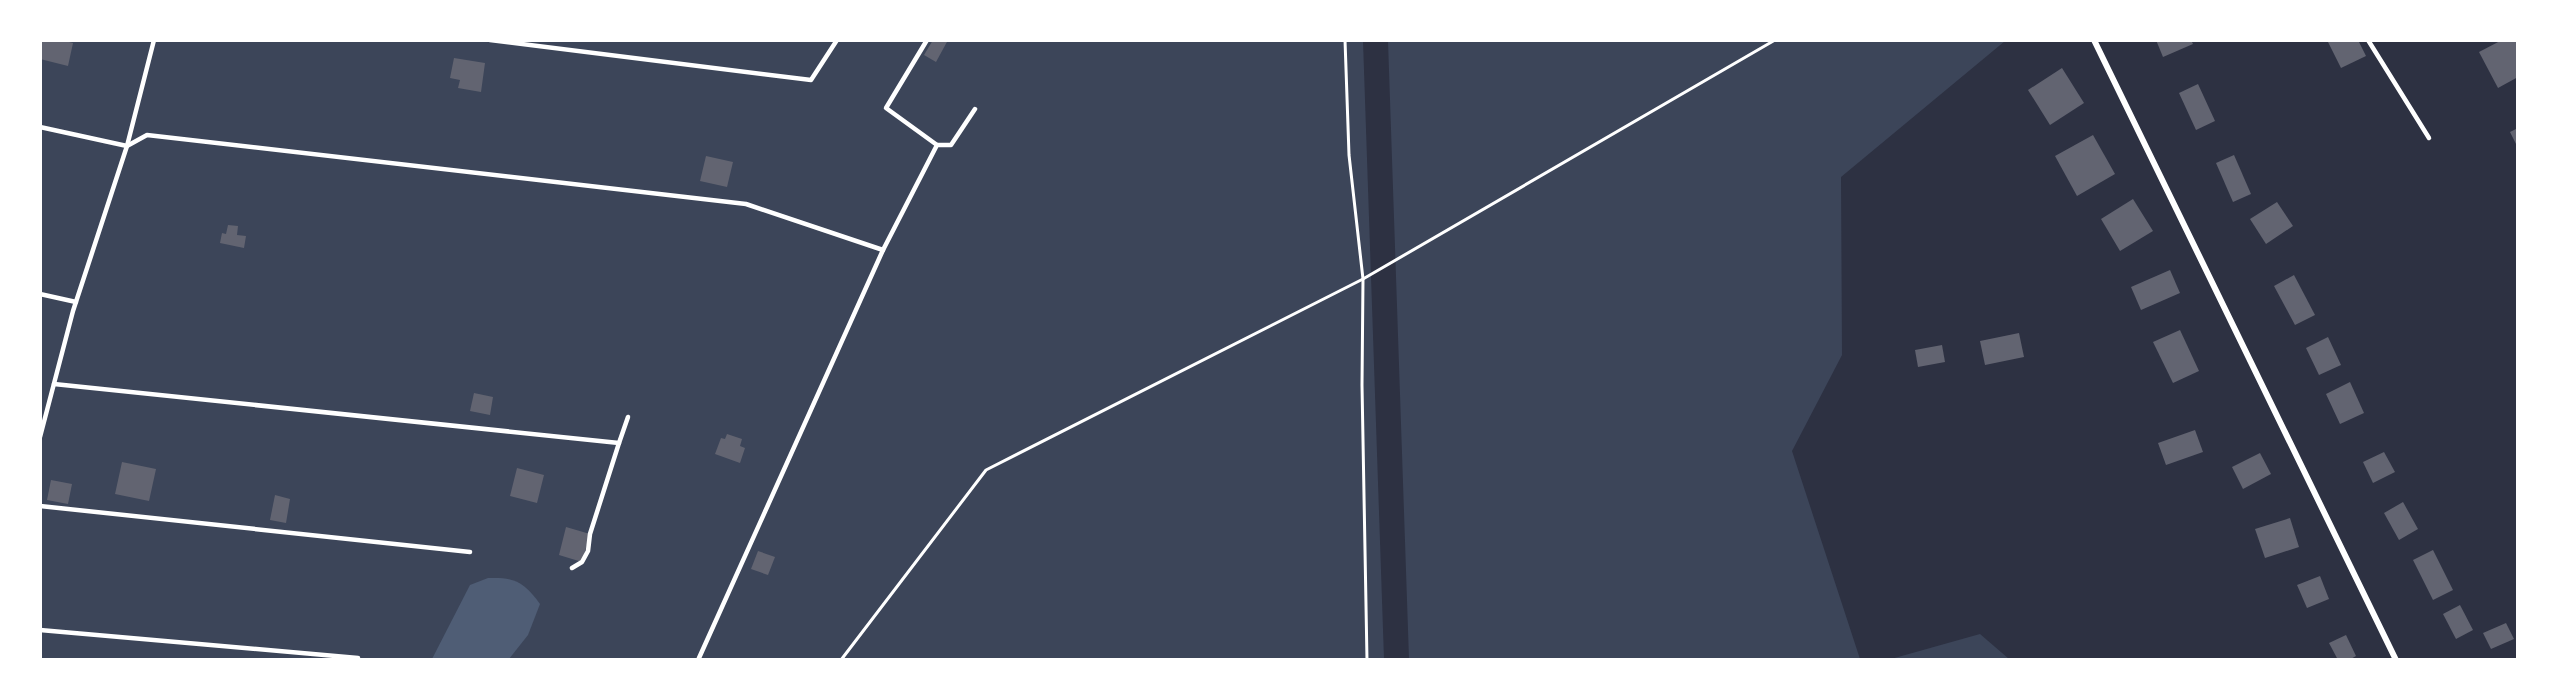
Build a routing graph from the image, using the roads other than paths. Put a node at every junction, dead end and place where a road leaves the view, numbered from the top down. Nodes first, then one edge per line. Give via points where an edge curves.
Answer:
1 (154, 40) edge
2 (490, 40) edge
3 (547, 40) edge
4 (837, 40) edge
5 (927, 40) edge
6 (2094, 40) edge
7 (2368, 40) edge
8 (546, 47) junction
9 (975, 109) dead end
10 (40, 127) edge
11 (2429, 138) dead end
12 (937, 145) junction
13 (128, 146) junction
14 (883, 250) junction
15 (40, 294) edge
16 (76, 302) junction
17 (54, 384) junction
18 (628, 417) dead end
19 (41, 436) edge
20 (619, 443) junction
21 (40, 506) edge
22 (470, 552) dead end
23 (572, 568) dead end
24 (40, 630) edge
25 (358, 658) edge
26 (699, 658) dead end
27 (2396, 660) edge

1 - 13 lane
2 - 8 lane
3 - 8 lane
4 - 8 lane via 811,80
5 - 12 lane via 886,108
6 - 27 street
7 - 11 lane
9 - 12 lane via 951,145
10 - 13 lane
12 - 14 lane
13 - 14 lane via 147,135 746,204
13 - 16 lane
14 - 26 lane
15 - 16 lane
16 - 17 lane
17 - 19 lane
17 - 20 lane
18 - 20 lane
20 - 23 lane via 588,551 582,562
21 - 22 lane
24 - 25 lane

